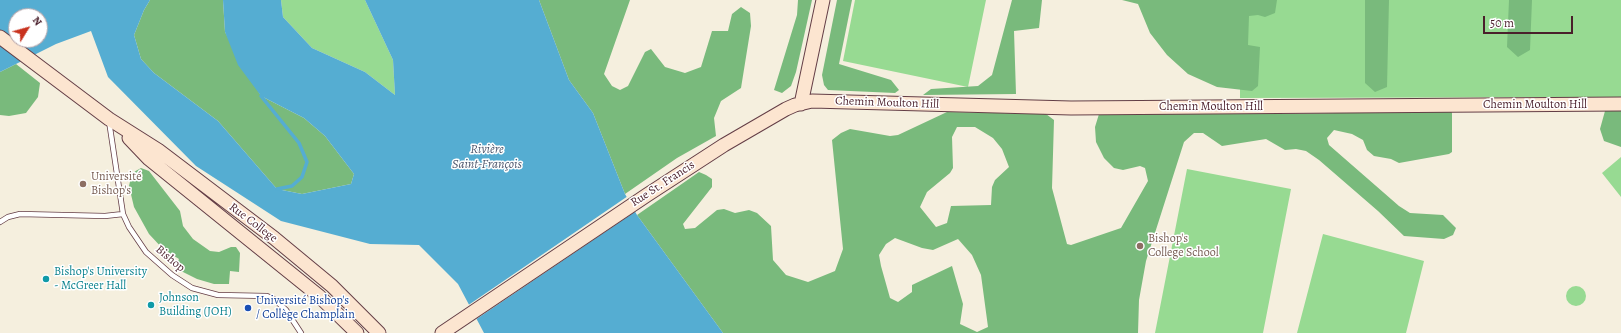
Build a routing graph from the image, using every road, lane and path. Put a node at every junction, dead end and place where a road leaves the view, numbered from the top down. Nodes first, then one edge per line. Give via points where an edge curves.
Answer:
1 (823, 0) edge
2 (0, 37) edge
3 (801, 104) junction
4 (1621, 104) edge
5 (112, 122) junction
6 (123, 214) junction
7 (0, 222) edge
8 (301, 333) edge
9 (356, 333) edge
10 (379, 333) edge
11 (442, 333) edge

1 - 3 street
2 - 5 street, Rue College
3 - 4 street, Chemin Moulton Hill via 825,101 1071,108
3 - 11 street, Rue St. Francis via 786,109 747,130
5 - 6 lane, Bishop
5 - 9 street, Rue College via 149,159 309,287
5 - 10 street, Rue College via 158,150 280,242 332,286
6 - 7 lane via 20,214
6 - 8 lane, Bishop via 129,228 146,252 182,283 218,295 267,296 280,303

